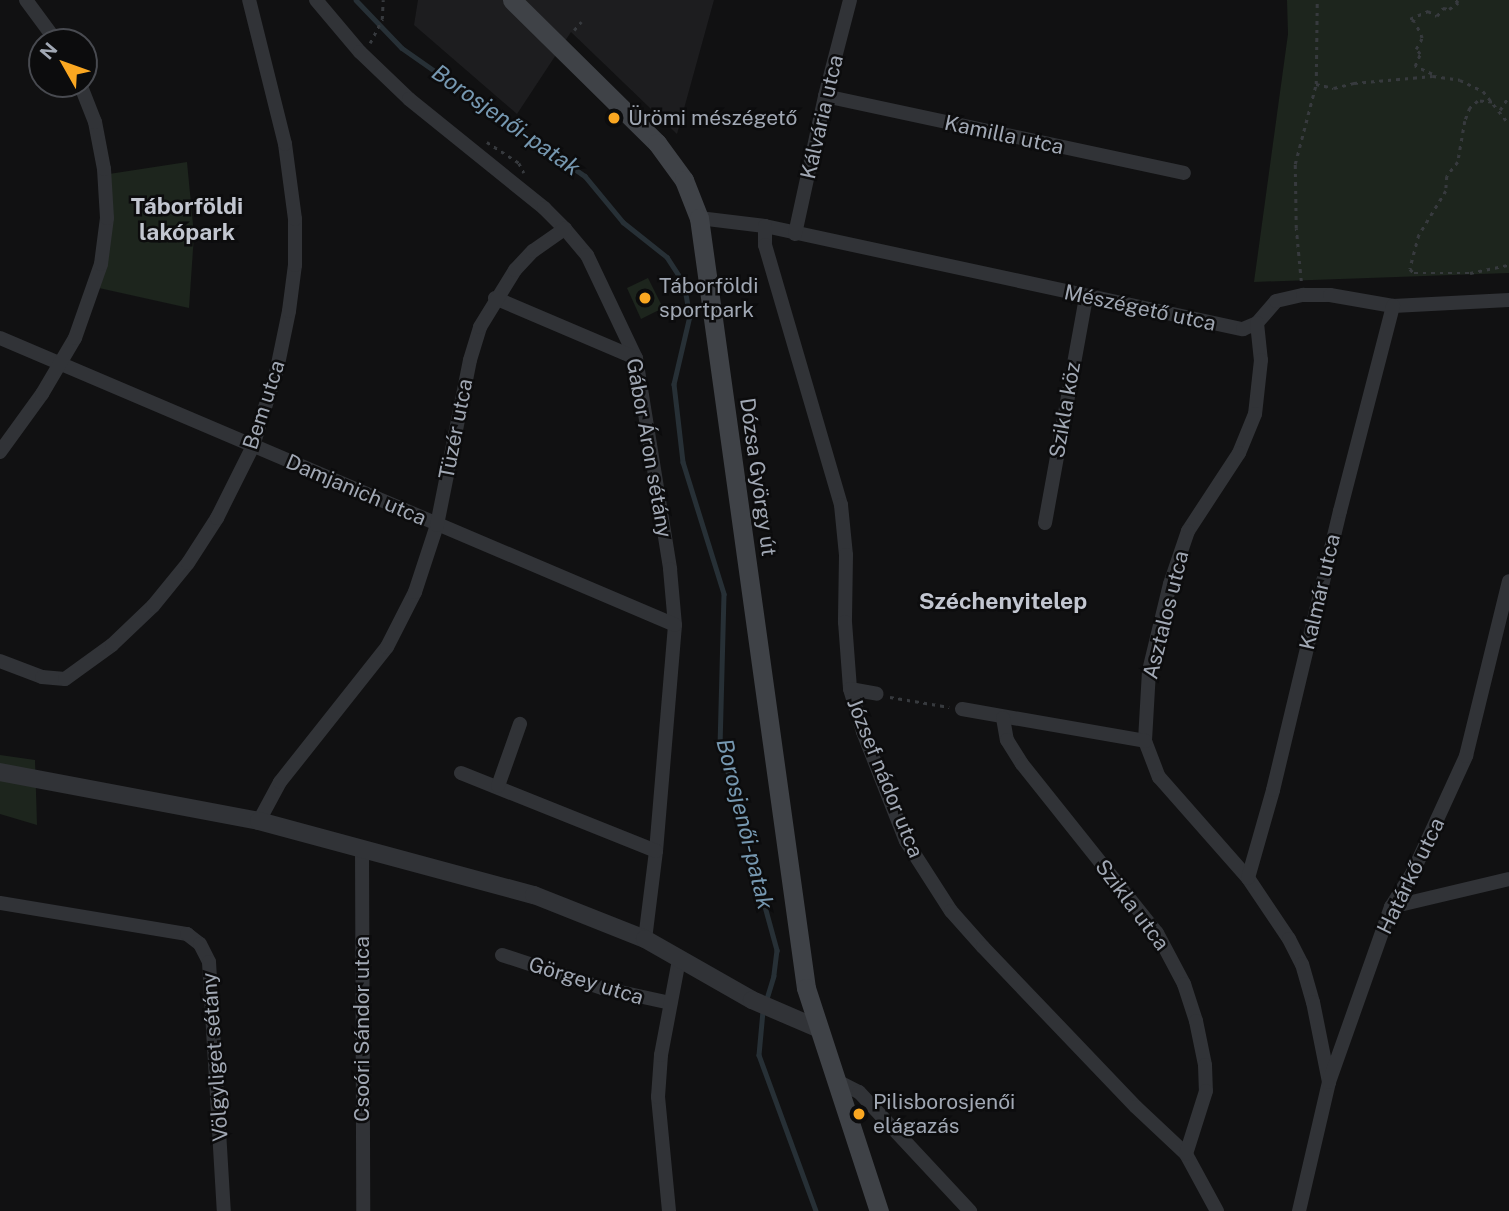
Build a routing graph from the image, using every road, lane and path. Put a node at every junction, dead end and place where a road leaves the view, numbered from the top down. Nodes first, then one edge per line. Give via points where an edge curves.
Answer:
1 (26, 0) edge
2 (249, 0) edge
3 (316, 0) edge
4 (383, 0) edge
5 (513, 0) edge
6 (850, 0) edge
7 (1317, 0) edge
8 (1455, 0) edge
9 (581, 22) dead end
10 (47, 28) edge
11 (574, 30) dead end
12 (372, 41) dead end
13 (1433, 76) junction
14 (1316, 84) junction
15 (825, 96) junction
16 (1509, 96) edge
17 (86, 98) edge
18 (1492, 102) junction
19 (1500, 111) junction
20 (1509, 124) edge
21 (1184, 173) dead end
22 (699, 218) junction
23 (765, 226) junction
24 (565, 229) junction
25 (795, 234) junction
26 (1509, 264) edge
27 (1303, 295) junction
28 (1086, 297) junction
29 (495, 298) junction
30 (1509, 300) edge
31 (1393, 306) junction
32 (1257, 323) junction
33 (0, 338) edge
34 (636, 358) junction
35 (61, 363) junction
36 (253, 446) junction
37 (0, 452) edge
38 (1045, 523) dead end
39 (437, 525) junction
40 (1509, 581) edge
41 (675, 625) junction
42 (0, 661) edge
43 (850, 690) junction
44 (877, 694) joint
45 (962, 709) joint
46 (1003, 718) junction
47 (520, 724) dead end
48 (1145, 741) junction
49 (0, 772) edge
50 (461, 773) dead end
51 (498, 786) junction
52 (259, 821) junction
53 (362, 848) junction
54 (656, 851) junction
55 (1248, 878) junction
56 (1509, 879) edge
57 (0, 903) edge
58 (1391, 907) junction
59 (645, 939) junction
60 (502, 955) dead end
61 (679, 960) junction
62 (670, 1003) junction
63 (817, 1028) junction
64 (835, 1080) junction
65 (1329, 1082) junction
66 (1186, 1154) junction
67 (224, 1211) edge
68 (363, 1211) edge
69 (670, 1211) edge
70 (879, 1211) edge
71 (970, 1211) edge
72 (1217, 1211) edge
73 (1299, 1211) edge

1 - 10 street
2 - 36 street, Bem utca via 283,132 295,219 289,311
3 - 24 street, Gábor Áron sétány via 400,92
4 - 12 path via 382,19
5 - 22 main road, Dózsa György út via 657,143 684,180
6 - 15 street, Kálvária utca
7 - 14 path
8 - 13 path via 1458,3 1443,8 1437,16 1429,11 1410,19 1422,38 1415,66
9 - 11 path
13 - 14 path via 1334,89
13 - 18 path via 1460,80 1483,91
14 - 27 path via 1295,164
15 - 21 street, Kamilla utca
15 - 25 street, Kálvária utca
16 - 19 path
17 - 35 street via 104,169 107,218 87,310
18 - 19 path
18 - 26 path via 1478,101 1470,108 1458,162 1419,235 1410,269 1414,274 1470,273
19 - 20 path
22 - 23 street
22 - 63 main road, Dózsa György út via 804,976
23 - 25 street, Mészégető utca
23 - 43 street, József nádor utca via 765,245 841,505
24 - 29 street, Tüzér utca via 533,251
24 - 34 street, Gábor Áron sétány via 587,255
25 - 28 street, Mészégető utca
27 - 31 street
27 - 32 street via 1276,301
28 - 32 street, Mészégető utca via 1160,309 1219,325 1243,328
28 - 38 street, Szikla köz
29 - 34 street
29 - 39 street, Tüzér utca via 470,360
30 - 31 street
31 - 55 street, Kalmár utca
32 - 48 street, Asztalos utca via 1261,359 1255,414 1238,453 1188,531 1170,584 1149,671
33 - 35 street, Damjanich utca
34 - 41 street, Gábor Áron sétány
35 - 36 street, Damjanich utca
35 - 37 street
36 - 39 street, Damjanich utca
36 - 42 street, Bem utca via 188,563 153,606 112,645 65,679 42,677
39 - 41 street, Damjanich utca
39 - 52 street, Tüzér utca via 415,592 387,648 280,782
40 - 58 street, Határkő utca via 1466,756 1413,872
41 - 54 street, Gábor Áron sétány
43 - 44 street
43 - 66 street, József nádor utca via 906,841 951,911 1051,1021
44 - 45 path
45 - 46 street
46 - 48 street
46 - 66 street, Szikla utca via 1007,740 1022,764 1157,933 1184,984 1196,1021 1206,1091
47 - 51 street
48 - 55 street, Asztalos utca via 1159,777
49 - 52 street
50 - 51 street
51 - 54 street
52 - 53 street
53 - 59 street via 534,895
53 - 68 street, Csoóri Sándor utca
54 - 59 street, Gábor Áron sétány
55 - 65 street, Asztalos utca via 1302,964
56 - 58 street
57 - 67 street, Völgyliget sétány via 187,934 200,944 209,962
58 - 65 street, Határkő utca
59 - 61 street
60 - 62 street, Görgey utca via 602,988
61 - 62 street, Görgey utca
61 - 63 street via 781,1015
62 - 69 street, Görgey utca via 658,1097
63 - 64 main road, Dózsa György út
64 - 70 main road, Dózsa György út
64 - 71 street via 859,1091
65 - 73 street, Határkő utca
66 - 72 street, József nádor utca

